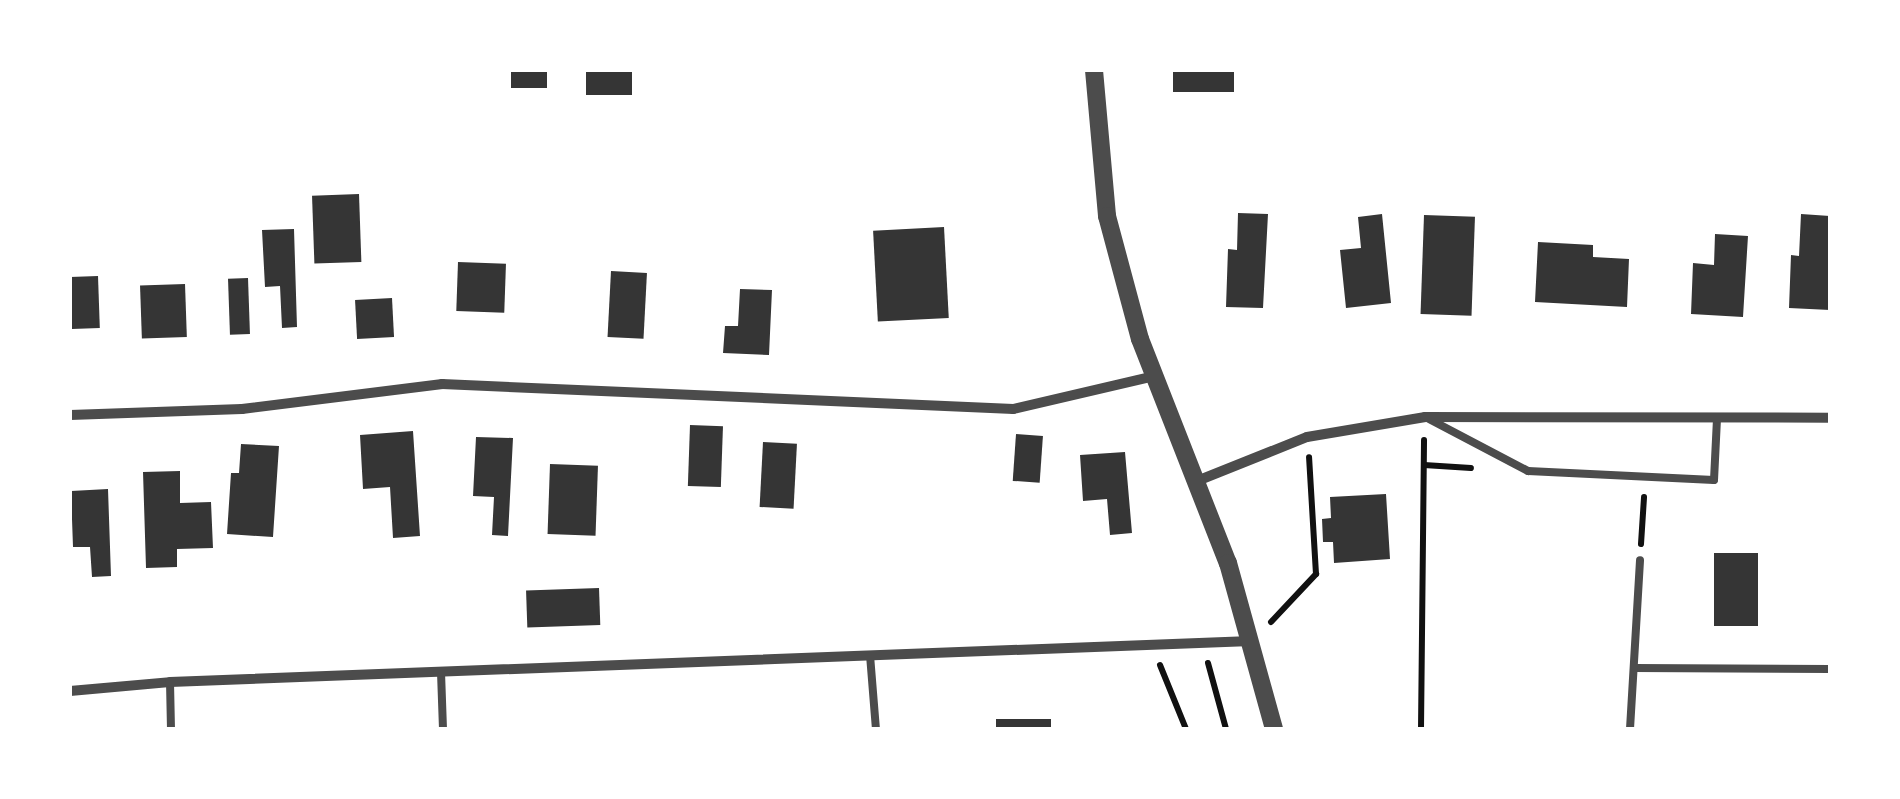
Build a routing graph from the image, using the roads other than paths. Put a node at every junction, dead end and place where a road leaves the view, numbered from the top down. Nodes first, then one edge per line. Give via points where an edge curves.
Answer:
1 (1094, 70) edge
2 (1155, 376) junction
3 (70, 415) edge
4 (1424, 417) junction
5 (1717, 418) junction
6 (1830, 418) edge
7 (1198, 481) junction
8 (1640, 560) road end
9 (1252, 640) junction
10 (870, 655) junction
11 (1634, 668) junction
12 (1830, 669) edge
13 (442, 672) junction
14 (170, 682) junction
15 (70, 692) edge
16 (172, 729) edge
17 (443, 729) edge
18 (876, 729) edge
19 (1274, 729) edge
20 (1630, 729) edge

1 - 2 street via 1107,216
2 - 3 street via 1013,409 442,384 242,408
2 - 7 street
4 - 5 street
4 - 5 lane via 1528,471 1714,480
4 - 7 street via 1308,436
5 - 6 street
7 - 9 street
8 - 11 lane
9 - 10 street
9 - 19 street
10 - 13 street
10 - 18 lane
11 - 12 lane
11 - 20 lane
13 - 14 street
13 - 17 lane
14 - 15 street
14 - 16 lane

